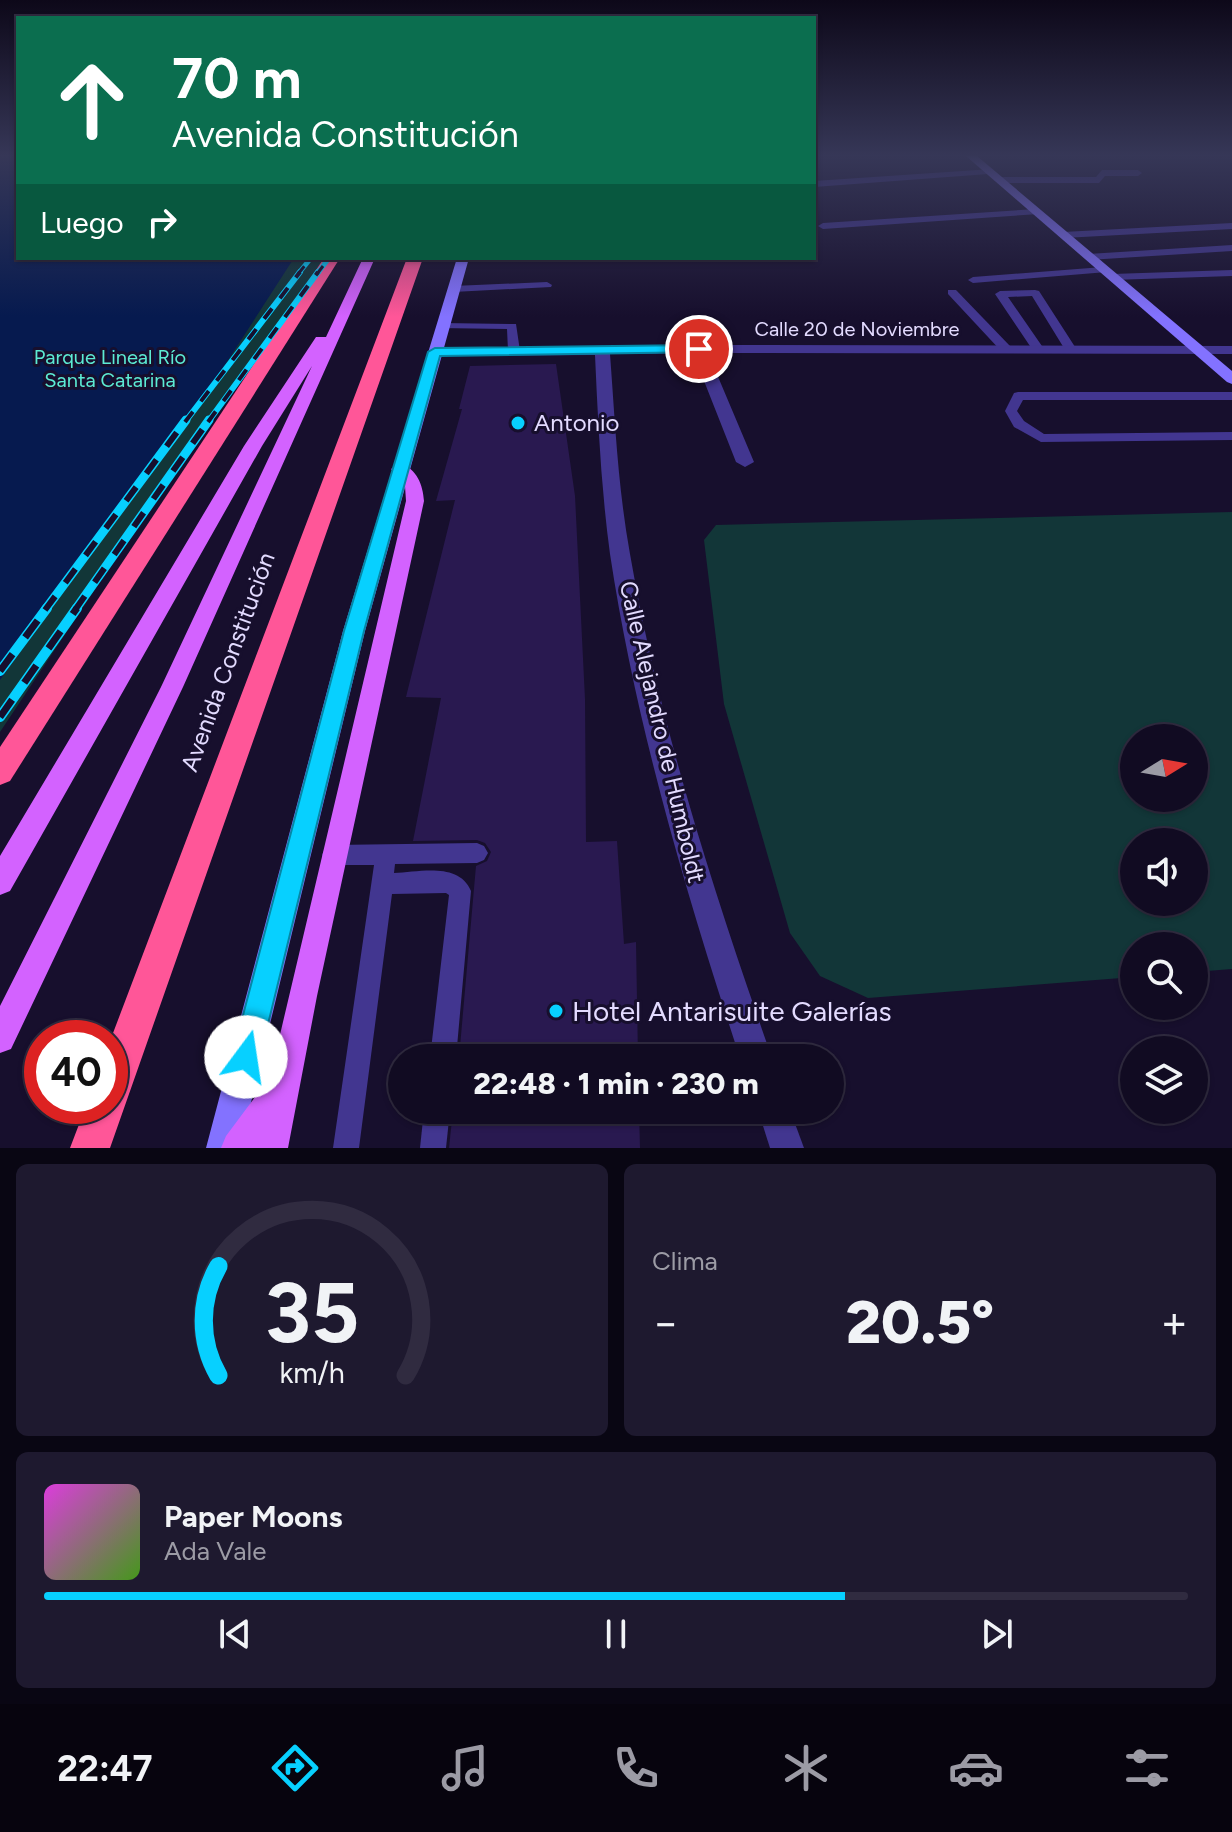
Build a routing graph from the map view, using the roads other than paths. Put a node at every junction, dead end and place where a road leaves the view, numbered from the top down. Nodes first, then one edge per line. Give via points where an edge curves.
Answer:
1 (1033, 210) edge
2 (1036, 212) junction
3 (823, 226) dead end
4 (1232, 226) edge
5 (1063, 235) junction
6 (1232, 248) edge
7 (1088, 257) junction
8 (331, 260) edge
9 (368, 260) edge
10 (414, 260) edge
11 (462, 260) edge
12 (1232, 273) edge
13 (1107, 274) junction
14 (973, 280) dead end
15 (547, 285) dead end
16 (356, 286) junction
17 (453, 289) junction
18 (952, 292) dead end
19 (442, 326) junction
20 (699, 349) junction
21 (1006, 349) junction
22 (1038, 349) junction
23 (1071, 350) junction
24 (1197, 350) junction
25 (1232, 350) edge
26 (514, 351) junction
27 (602, 351) junction
28 (435, 352) junction
29 (1230, 376) edge
30 (1232, 396) edge
31 (1232, 436) edge
32 (745, 462) dead end
33 (400, 469) junction
34 (0, 772) edge
35 (477, 853) dead end
36 (333, 855) junction
37 (386, 855) junction
38 (0, 882) edge
39 (383, 884) junction
40 (0, 1038) edge
41 (128, 1042) edge
42 (444, 1044) edge
43 (751, 1044) edge
44 (283, 1082) junction
45 (99, 1124) edge
46 (436, 1124) edge
47 (779, 1124) edge
48 (90, 1148) edge
49 (223, 1148) edge
50 (238, 1148) edge
51 (271, 1148) edge
52 (346, 1148) edge
53 (433, 1148) edge
54 (787, 1148) edge

1 - 2 street
2 - 3 lane
2 - 5 street
4 - 5 lane
5 - 7 street
6 - 7 lane
7 - 13 street
8 - 34 highway
9 - 16 main road, Avenida Constitución
10 - 41 highway, Avenida Constitución
11 - 17 street
12 - 13 lane
13 - 14 lane
13 - 24 street
15 - 17 lane
16 - 38 main road via 253,446
16 - 40 main road, Avenida Constitución via 172,687
17 - 19 street
18 - 21 lane
19 - 26 lane via 512,326
19 - 28 street
20 - 21 street, Calle 20 de Noviembre
20 - 27 street, Calle 20 de Noviembre
20 - 32 street
21 - 22 street, Calle 20 de Noviembre
22 - 23 street, Calle 20 de Noviembre
22 - 23 lane via 1000,294 1035,293
23 - 24 street, Calle 20 de Noviembre
24 - 25 street, Calle 20 de Noviembre
24 - 29 street
26 - 27 street, Calle 20 de Noviembre
26 - 28 street, Calle 20 de Noviembre
27 - 43 street, Calle Alejandro de Humboldt via 610,477 643,671 704,909
28 - 33 street
30 - 31 lane via 1018,396 1011,411 1019,424 1041,438
33 - 36 main road via 414,485 415,501
33 - 49 street
35 - 37 lane
36 - 37 lane
36 - 44 main road
37 - 39 lane
39 - 42 lane via 451,882 460,891
39 - 52 lane
44 - 50 main road
44 - 51 main road
45 - 48 highway
46 - 53 lane
47 - 54 street

